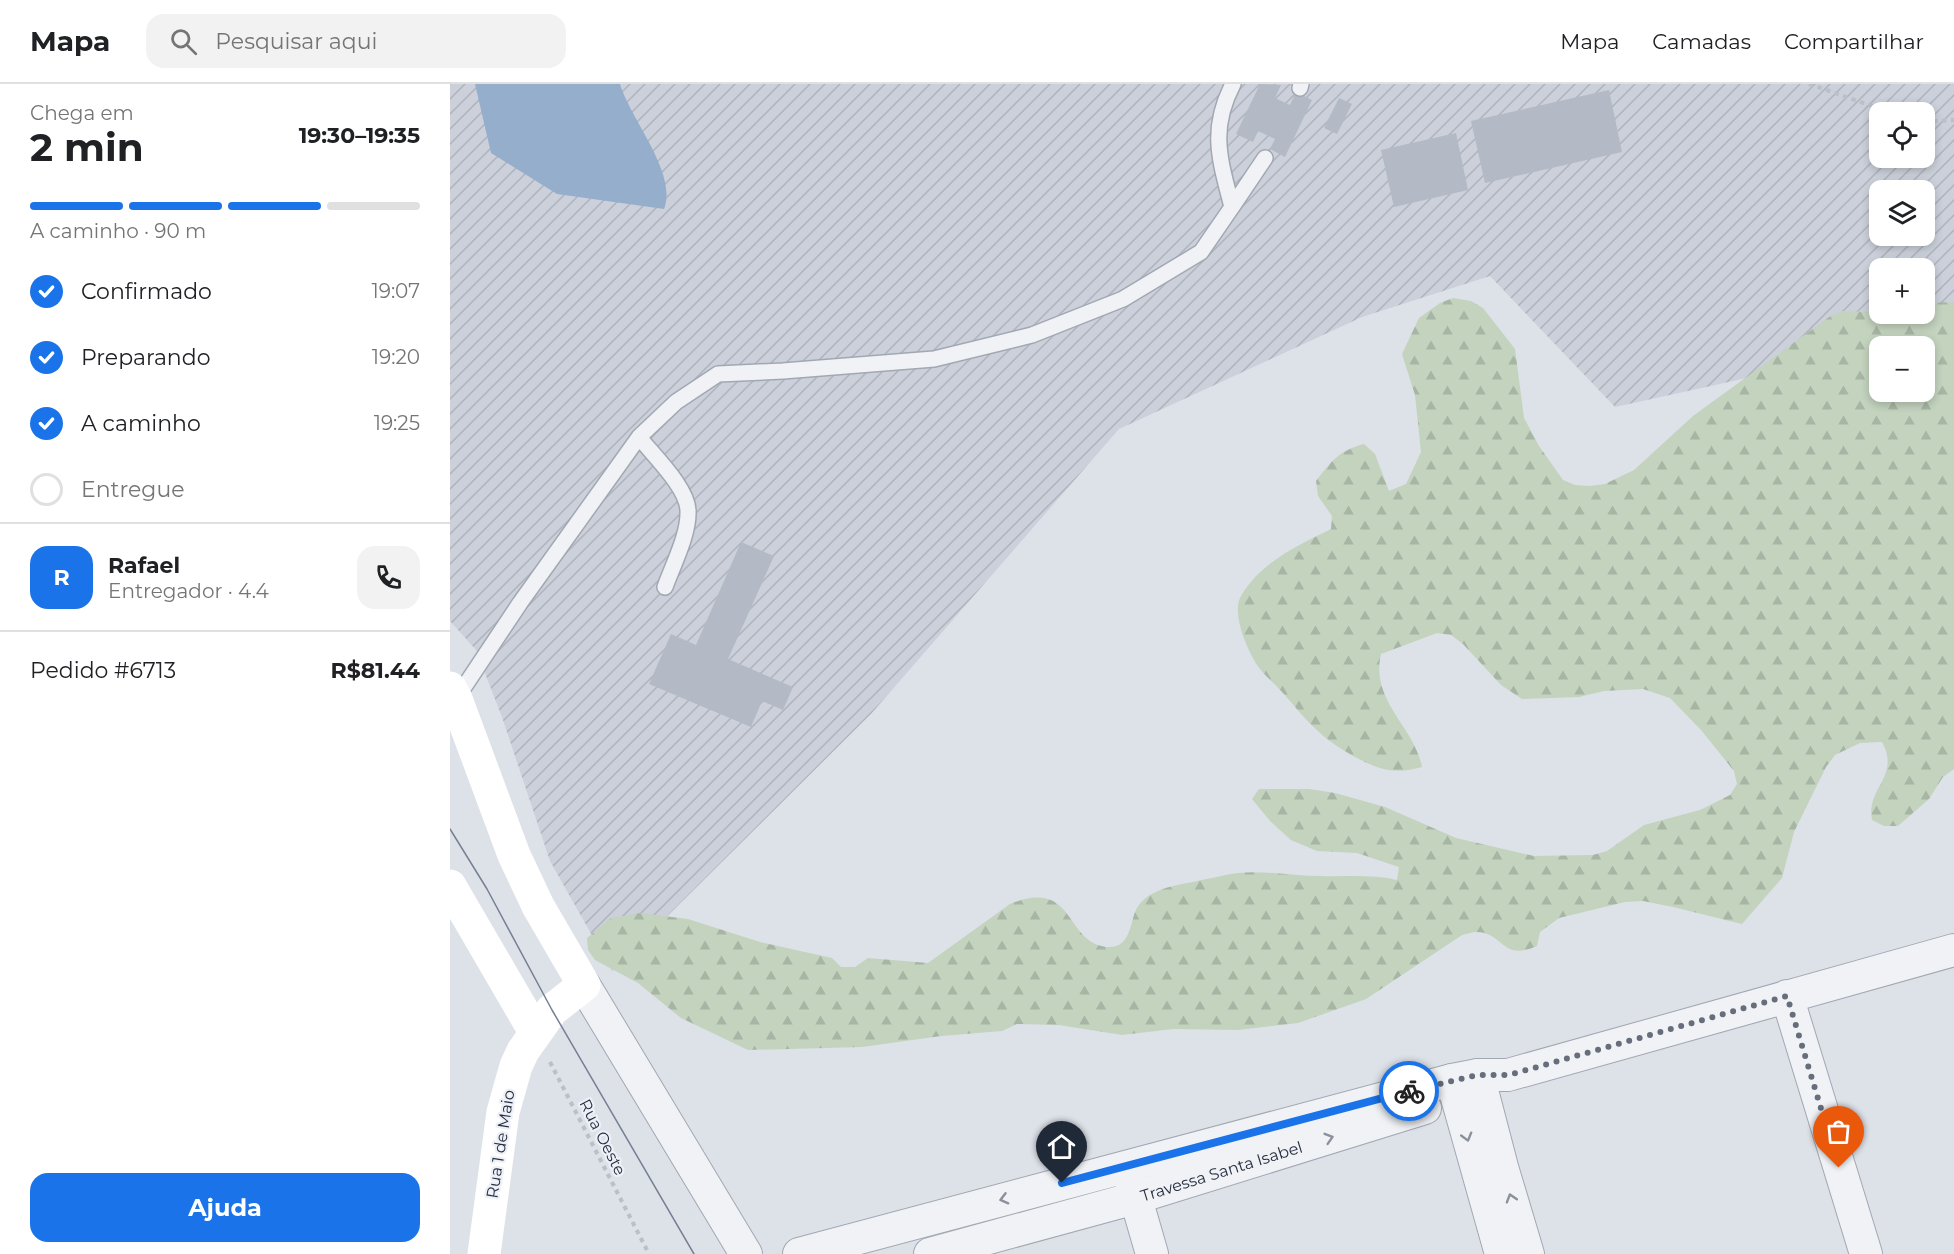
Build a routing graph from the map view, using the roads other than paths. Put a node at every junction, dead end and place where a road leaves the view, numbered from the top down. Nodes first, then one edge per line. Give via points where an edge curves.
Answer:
1 (1233, 84) edge
2 (1265, 158) dead end
3 (1232, 207) junction
4 (639, 437) junction
5 (665, 587) dead end
6 (453, 693) edge
7 (450, 886) edge
8 (1954, 950) edge
9 (584, 985) junction
10 (1787, 996) junction
11 (543, 1021) junction
12 (1467, 1087) junction
13 (1127, 1166) junction
14 (1136, 1198) junction
15 (484, 1254) edge
16 (746, 1254) edge
17 (799, 1254) edge
18 (930, 1254) edge
19 (1152, 1254) edge
20 (1501, 1254) edge
21 (1528, 1254) edge
22 (1866, 1254) edge

1 - 3 lane via 1219,124 1218,150
2 - 3 lane
3 - 4 lane via 1201,252 1123,299 1032,335 934,358 718,374 676,402
4 - 5 lane via 681,489 689,509 686,529
4 - 6 lane
6 - 9 main road via 514,855 538,906
7 - 11 main road
8 - 10 street, Travessa Santa Isabel
9 - 11 main road
9 - 16 street
10 - 12 street, Travessa Santa Isabel
10 - 22 street
11 - 15 main road, Rua 1 de Maio via 516,1066 503,1112
12 - 13 street, Travessa Santa Isabel
14 -> 12 street, Travessa Santa Isabel
12 -> 20 street
21 -> 12 street
13 - 14 street
13 -> 17 street, Travessa Santa Isabel
14 - 18 street, Travessa Santa Isabel
14 - 19 street

